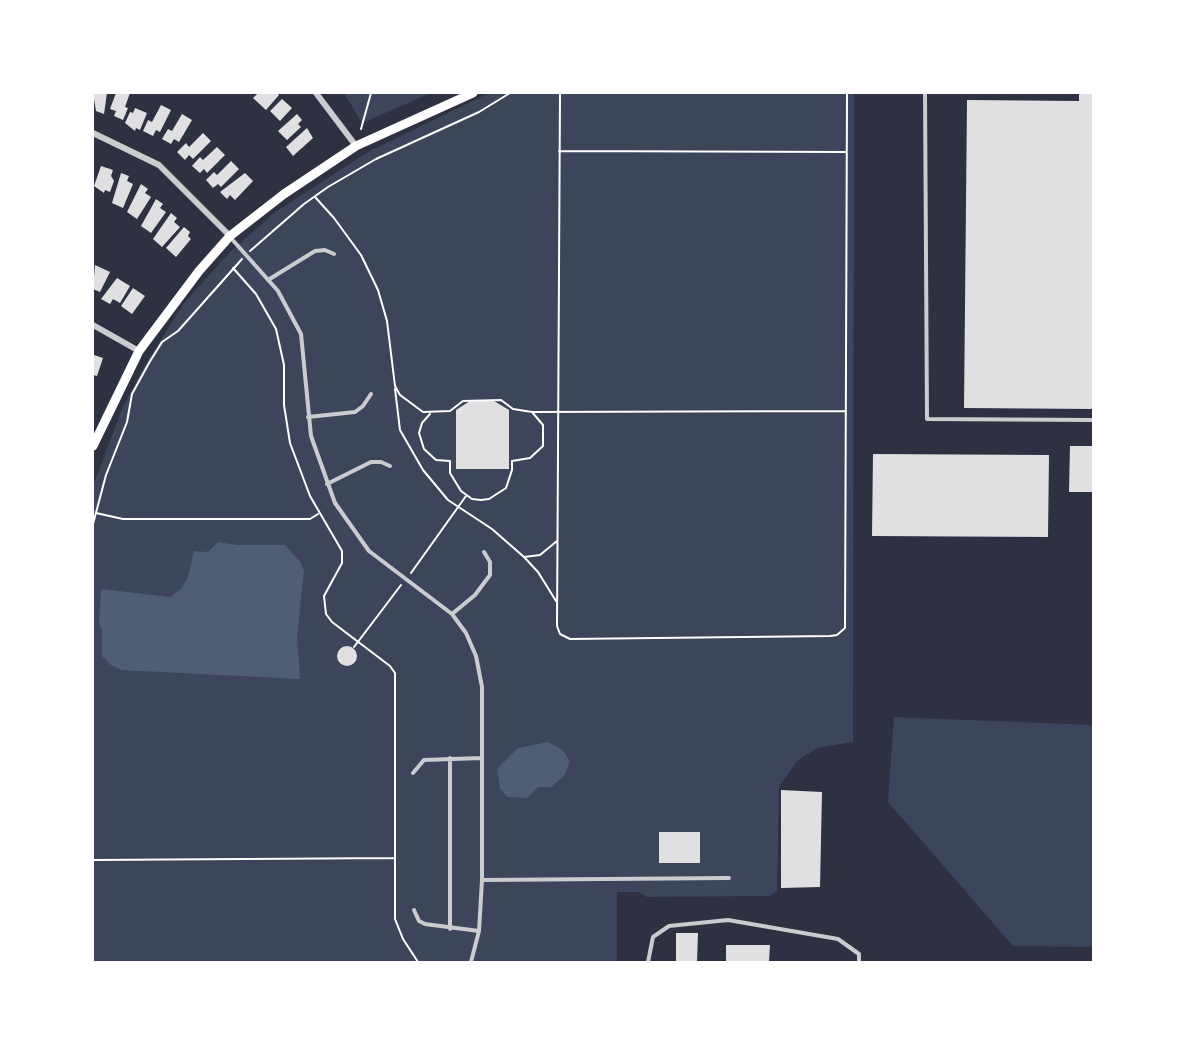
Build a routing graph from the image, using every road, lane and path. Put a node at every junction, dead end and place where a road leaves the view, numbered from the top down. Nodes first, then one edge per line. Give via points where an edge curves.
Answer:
1 (316, 93) edge
2 (372, 93) edge
3 (473, 93) edge
4 (560, 93) edge
5 (847, 93) edge
6 (925, 93) edge
7 (361, 129) dead end
8 (93, 133) edge
9 (356, 146) junction
10 (559, 151) junction
11 (847, 152) junction
12 (315, 197) dead end
13 (230, 236) junction
14 (334, 254) dead end
15 (233, 268) dead end
16 (268, 280) junction
17 (93, 325) edge
18 (139, 351) junction
19 (394, 386) junction
20 (371, 394) dead end
21 (558, 411) junction
22 (847, 411) junction
23 (532, 412) junction
24 (430, 414) junction
25 (308, 417) junction
26 (1093, 420) edge
27 (93, 446) edge
28 (390, 466) dead end
29 (327, 484) junction
30 (466, 496) junction
31 (458, 507) junction
32 (96, 513) dead end
33 (319, 513) junction
34 (557, 541) junction
35 (484, 552) dead end
36 (524, 557) junction
37 (405, 580) junction
38 (557, 603) junction
39 (452, 614) junction
40 (358, 642) junction
41 (354, 647) dead end
42 (450, 758) junction
43 (481, 758) junction
44 (413, 773) dead end
45 (396, 858) junction
46 (93, 860) edge
47 (729, 878) dead end
48 (482, 880) junction
49 (414, 910) dead end
50 (450, 929) junction
51 (479, 931) junction
52 (418, 962) edge
53 (471, 962) edge
54 (648, 962) edge
55 (859, 962) edge

1 - 9 street
2 - 7 path
3 - 9 main road
4 - 10 path
5 - 11 path
6 - 26 lane via 927,419
8 - 13 street via 159,165
9 - 13 main road via 299,183
10 - 11 path
10 - 21 path
11 - 22 path
12 - 19 path via 356,246 378,290 387,321
13 - 16 lane
13 - 18 main road
14 - 16 lane via 315,251
15 - 33 path via 256,294 276,329 284,365 284,405 290,443
16 - 25 lane via 286,302 301,334
17 - 18 street
18 - 27 main road
19 - 24 path via 407,402
19 - 31 path via 397,417 408,445 436,487
20 - 25 lane via 355,412
21 - 22 path
21 - 23 path
21 - 34 path
22 - 38 path via 847,621 842,632 830,636 570,639 558,632
23 - 24 path via 513,409 501,400 463,401 450,411
23 - 30 path via 543,425 544,437 537,453 512,461 506,488 489,499
24 - 30 path via 422,423 419,441 428,456 450,461 454,482
25 - 29 lane
28 - 29 lane via 371,462
29 - 37 lane via 335,503 369,551
30 - 31 path
31 - 36 path
31 - 37 path
32 - 33 path via 123,519 310,519
33 - 40 path via 342,551 342,563 324,596 326,614
34 - 36 path via 540,555
34 - 38 path
35 - 39 lane via 490,562 490,575 475,595
36 - 38 path
37 - 39 lane
37 - 40 path
39 - 43 lane via 471,642 481,671
40 - 41 path
40 - 45 path via 395,673
42 - 43 lane
42 - 44 lane via 424,760
42 - 50 lane
43 - 48 lane
45 - 46 path
45 - 52 path via 396,918 403,939
47 - 48 lane
48 - 51 lane
49 - 50 lane via 419,921
50 - 51 lane
51 - 53 lane
54 - 55 lane via 653,937 669,926 728,920 838,939 859,954

